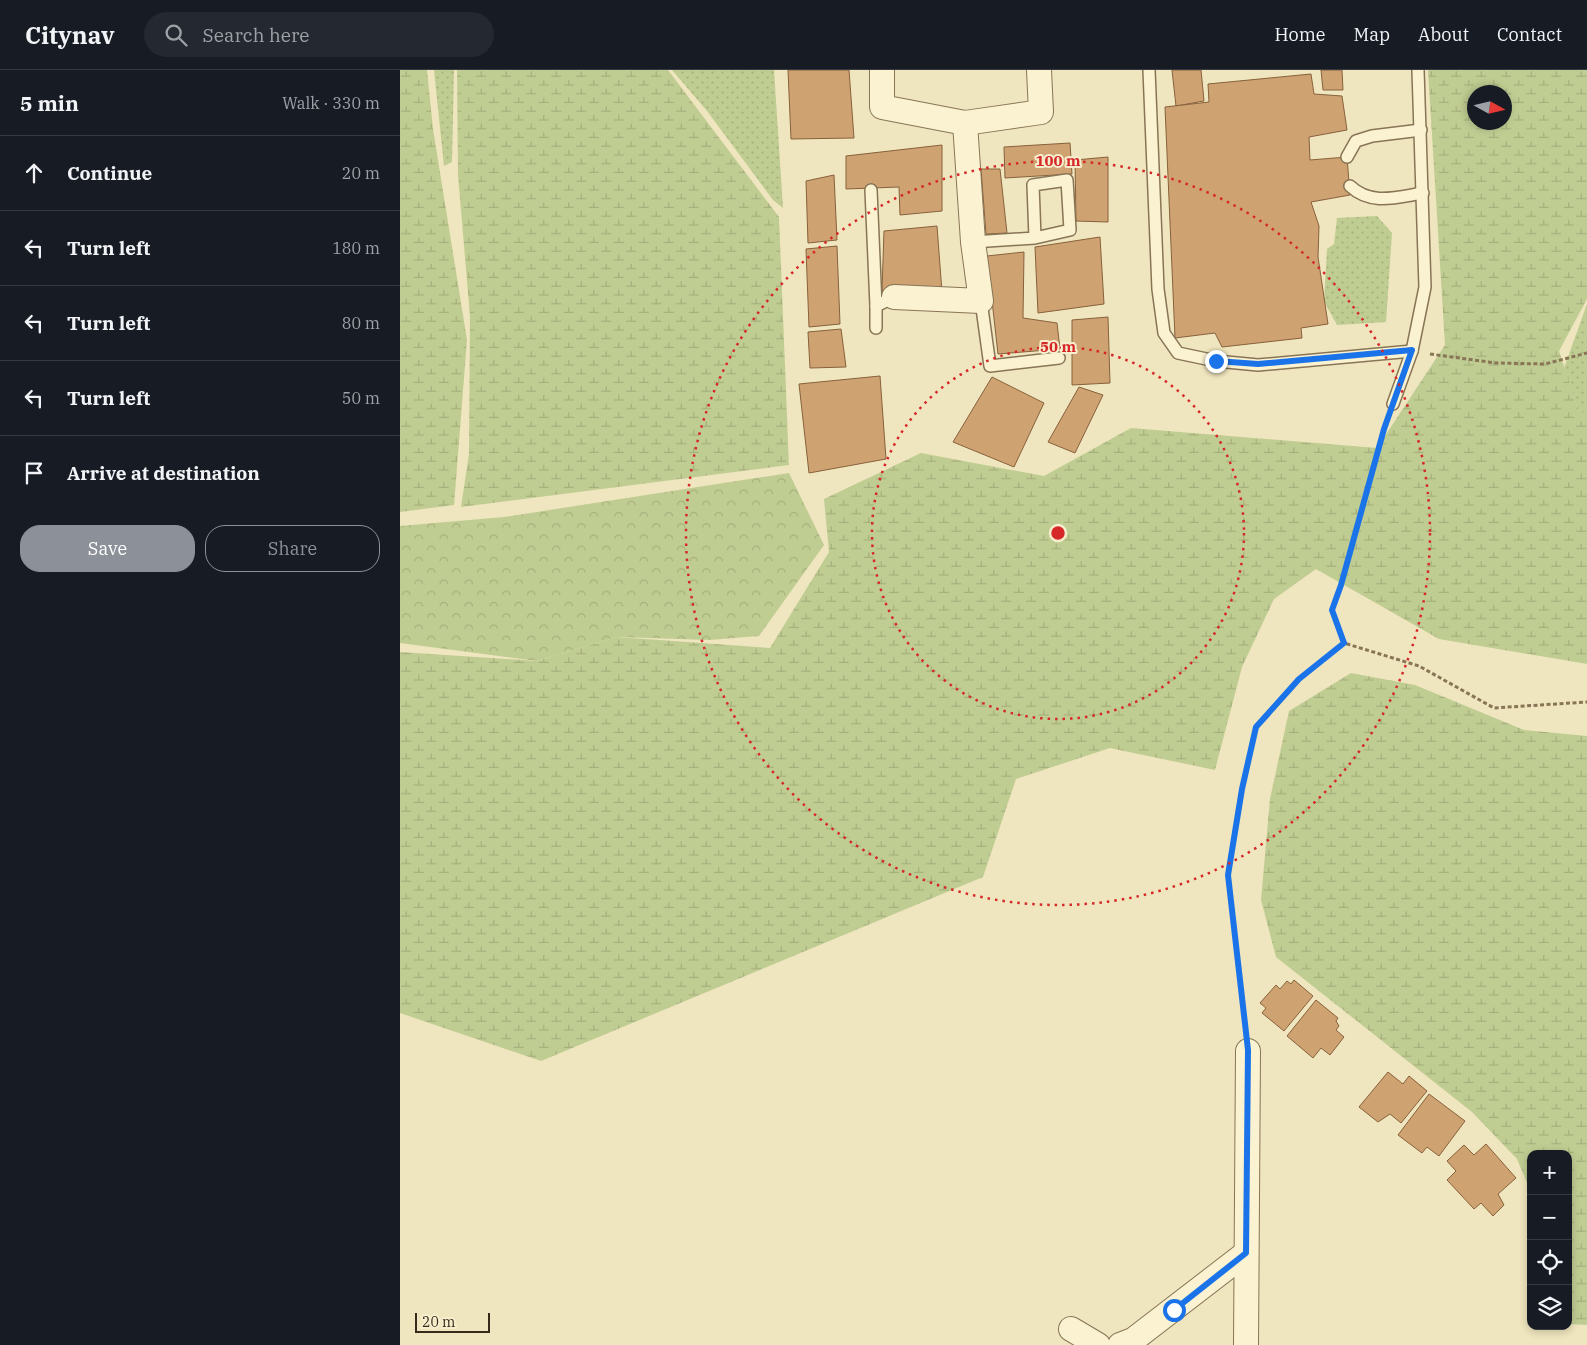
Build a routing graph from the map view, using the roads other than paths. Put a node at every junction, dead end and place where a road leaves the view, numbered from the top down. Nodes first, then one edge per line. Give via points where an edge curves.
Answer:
1 (882, 70) edge
2 (1039, 70) edge
3 (1149, 70) edge
4 (1418, 70) edge
5 (965, 123) junction
6 (1421, 130) junction
7 (1347, 156) dead end
8 (1350, 186) dead end
9 (871, 190) dead end
10 (1423, 193) junction
11 (1035, 238) junction
12 (973, 242) junction
13 (981, 301) junction
14 (885, 302) junction
15 (876, 328) dead end
16 (1412, 350) junction
17 (1059, 358) dead end
18 (1393, 404) road end
19 (1248, 1050) road end
20 (1246, 1253) junction
21 (1071, 1329) dead end
22 (1098, 1345) edge
23 (1120, 1345) edge
24 (1246, 1345) edge

1 - 5 street via 882,107
2 - 5 street via 1041,112
3 - 16 lane via 1158,289 1164,333 1178,353 1216,361 1258,364
4 - 6 lane
5 - 12 street
6 - 7 lane via 1356,141
6 - 10 lane
8 - 10 lane via 1359,196 1369,198
9 - 14 lane
10 - 16 lane via 1426,288
11 - 11 lane via 1070,230 1067,180 1033,185
11 - 12 lane
12 - 13 street
13 - 14 street
13 - 17 lane via 990,366
14 - 15 lane
16 - 18 lane
19 - 20 street
20 - 23 street via 1133,1340
20 - 24 street
21 - 22 street

